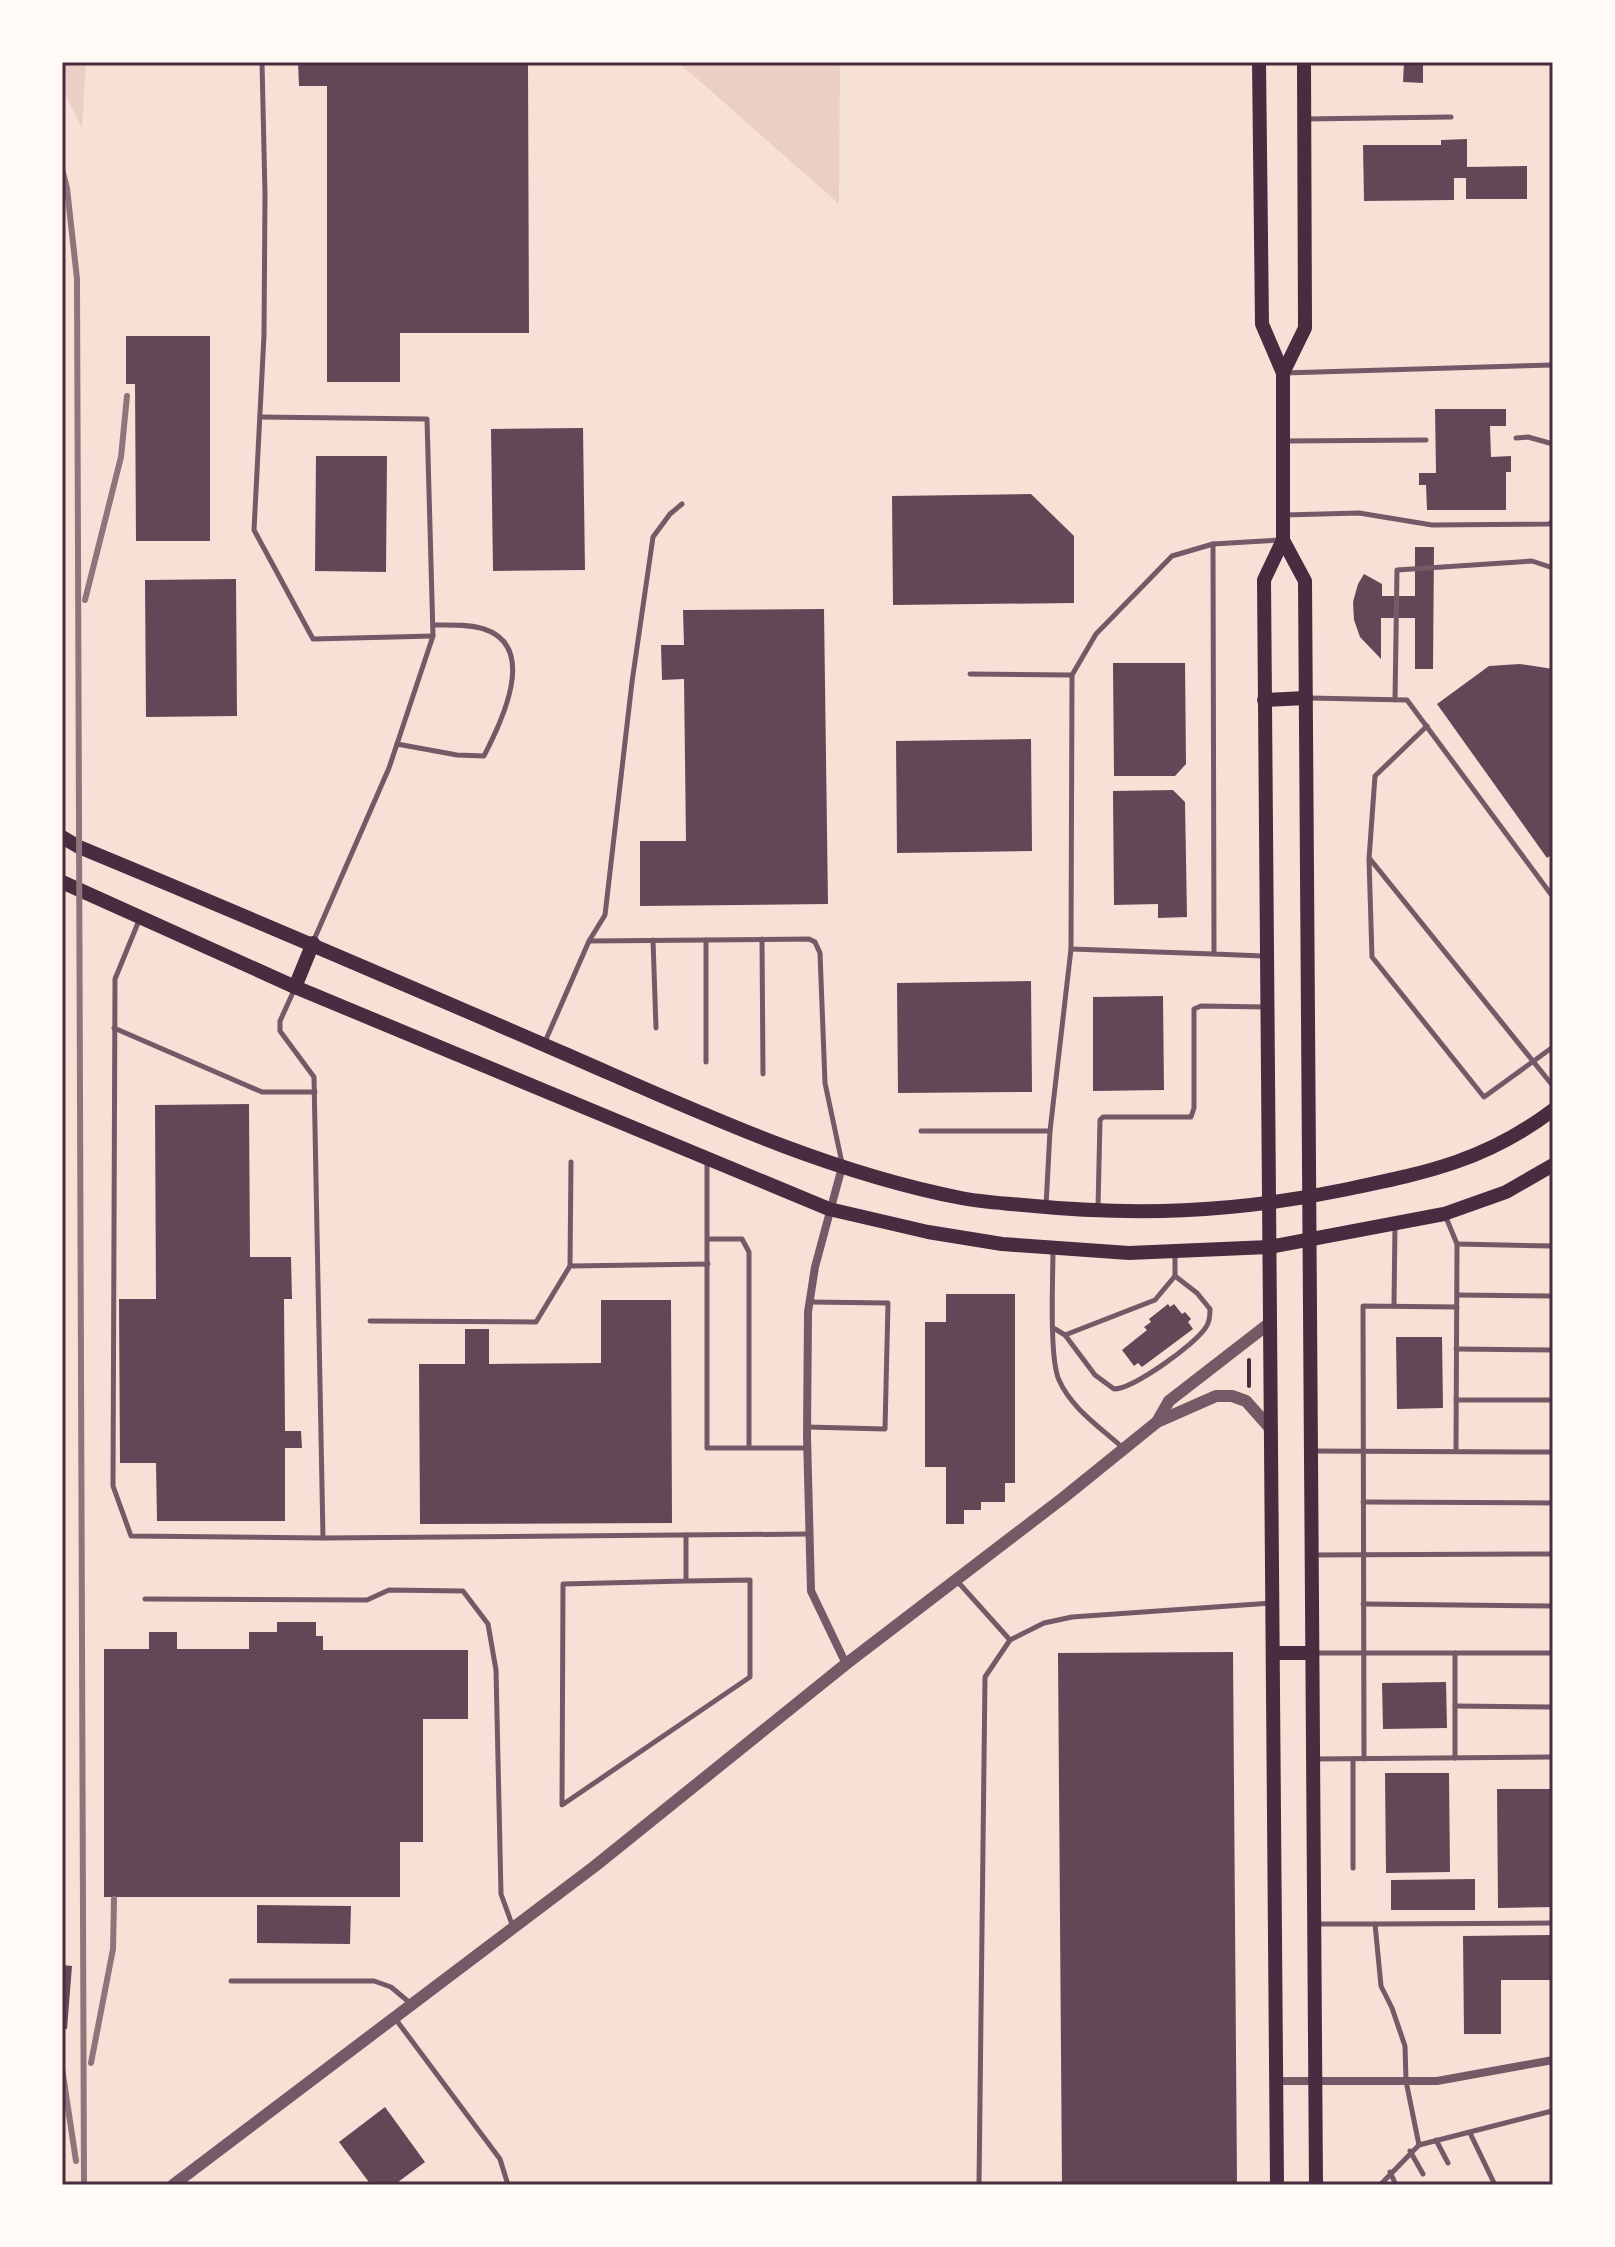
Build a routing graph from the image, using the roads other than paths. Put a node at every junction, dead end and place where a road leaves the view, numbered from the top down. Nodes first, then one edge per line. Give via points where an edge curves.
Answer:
1 (262, 62) edge
2 (1259, 62) edge
3 (1304, 62) edge
4 (1451, 117) dead end
5 (1304, 119) junction
6 (1553, 365) edge
7 (1283, 373) junction
8 (260, 417) junction
9 (1516, 438) dead end
10 (1426, 440) dead end
11 (1284, 441) junction
12 (1553, 444) edge
13 (682, 504) dead end
14 (1283, 515) junction
15 (1553, 521) edge
16 (1283, 540) junction
17 (1213, 544) junction
18 (1553, 568) edge
19 (433, 625) junction
20 (433, 636) junction
21 (970, 674) dead end
22 (1072, 675) junction
23 (1306, 698) junction
24 (1264, 700) junction
25 (1395, 700) junction
26 (1427, 726) junction
27 (397, 744) junction
28 (62, 837) edge
29 (1369, 859) junction
30 (62, 882) edge
31 (1552, 892) edge
32 (140, 917) junction
33 (762, 939) junction
34 (653, 940) junction
35 (706, 940) junction
36 (589, 941) junction
37 (313, 943) junction
38 (1071, 949) junction
39 (1214, 954) junction
40 (1266, 957) junction
41 (295, 987) junction
42 (1267, 1007) junction
43 (114, 1028) junction
44 (656, 1028) dead end
45 (544, 1045) junction
46 (1553, 1047) edge
47 (706, 1062) dead end
48 (1534, 1062) junction
49 (763, 1074) dead end
50 (1553, 1086) edge
51 (315, 1092) junction
52 (1553, 1110) edge
53 (921, 1131) dead end
54 (1050, 1131) junction
55 (707, 1159) junction
56 (571, 1162) dead end
57 (1553, 1165) edge
58 (842, 1167) junction
59 (1308, 1197) junction
60 (1269, 1202) junction
61 (1046, 1207) junction
62 (829, 1209) junction
63 (1098, 1212) junction
64 (1444, 1214) junction
65 (1395, 1224) junction
66 (708, 1239) junction
67 (1309, 1241) junction
68 (1457, 1244) junction
69 (1553, 1246) edge
70 (1269, 1247) junction
71 (1053, 1248) junction
72 (1175, 1251) junction
73 (708, 1264) junction
74 (570, 1266) junction
75 (1175, 1276) junction
76 (1457, 1295) junction
77 (1553, 1296) edge
78 (810, 1302) junction
79 (1394, 1305) junction
80 (1457, 1307) junction
81 (370, 1321) dead end
82 (1271, 1322) junction
83 (1054, 1329) junction
84 (1065, 1335) junction
85 (1456, 1349) junction
86 (1553, 1350) edge
87 (1456, 1400) junction
88 (1553, 1400) edge
89 (1157, 1422) junction
90 (807, 1427) junction
91 (1270, 1428) junction
92 (749, 1447) junction
93 (807, 1448) junction
94 (1124, 1448) junction
95 (1310, 1451) junction
96 (1363, 1451) junction
97 (1456, 1451) junction
98 (1553, 1452) edge
99 (1363, 1502) junction
100 (1553, 1503) edge
101 (809, 1534) junction
102 (686, 1535) junction
103 (323, 1538) junction
104 (1363, 1554) junction
105 (1553, 1554) edge
106 (1311, 1555) junction
107 (956, 1579) junction
108 (686, 1581) junction
109 (145, 1599) dead end
110 (1273, 1603) junction
111 (1363, 1604) junction
112 (1553, 1606) edge
113 (1010, 1640) junction
114 (1273, 1653) junction
115 (1312, 1653) junction
116 (1364, 1653) junction
117 (1455, 1653) junction
118 (1553, 1653) edge
119 (846, 1664) junction
120 (1455, 1706) junction
121 (1553, 1707) edge
122 (1553, 1757) edge
123 (1455, 1758) junction
124 (1313, 1759) junction
125 (1353, 1759) junction
126 (1364, 1759) junction
127 (1353, 1868) dead end
128 (1553, 1923) edge
129 (1314, 1924) junction
130 (1375, 1924) junction
131 (513, 1928) junction
132 (231, 1981) dead end
133 (410, 2004) junction
134 (393, 2017) junction
135 (1553, 2060) edge
136 (1277, 2081) junction
137 (1315, 2081) junction
138 (1406, 2081) junction
139 (1553, 2114) edge
140 (1470, 2133) junction
141 (1436, 2140) junction
142 (1419, 2145) junction
143 (1410, 2151) junction
144 (1448, 2163) dead end
145 (1390, 2172) junction
146 (1423, 2174) dead end
147 (173, 2185) edge
148 (508, 2185) edge
149 (979, 2185) edge
150 (1277, 2185) edge
151 (1316, 2185) edge
152 (1380, 2185) edge
153 (1396, 2185) edge
154 (1495, 2185) edge

1 - 8 lane
2 - 7 main road via 1262,324
3 - 5 main road
4 - 5 lane
5 - 7 main road via 1305,328
6 - 7 lane
7 - 11 main road
8 - 19 lane via 427,419
8 - 20 lane via 254,530 313,639
9 - 12 lane
10 - 11 lane
11 - 14 main road
13 - 36 lane via 653,537 605,915
14 - 15 lane via 1359,513 1432,525
14 - 16 main road
16 - 17 lane
16 - 23 main road via 1305,581
16 - 24 main road via 1264,580
17 - 22 lane via 1172,556 1096,634
17 - 39 lane
18 - 25 lane via 1532,561 1397,570
19 - 20 lane
19 - 27 lane via 495,634 509,651 513,688 484,756
20 - 27 lane
21 - 22 lane
22 - 38 lane
23 - 24 main road
23 - 25 lane
23 - 59 main road
24 - 40 main road
25 - 26 lane via 1407,700
26 - 29 lane via 1375,776
26 - 31 lane
27 - 37 lane
28 - 37 main road
29 - 48 lane
29 - 48 lane via 1372,957 1484,1097
30 - 32 main road
32 - 41 main road
32 - 43 lane via 115,979
33 - 35 lane
33 - 49 lane
33 - 58 lane via 809,939 818,947 825,1083
34 - 35 lane
34 - 36 lane
34 - 44 lane
35 - 47 lane
36 - 45 lane
37 - 41 main road
37 - 45 main road
38 - 39 lane
38 - 54 lane
39 - 40 lane
40 - 42 main road
41 - 51 lane via 280,1031 314,1077
41 - 55 main road
42 - 60 main road
42 - 63 lane via 1194,1009 1191,1117 1100,1120
43 - 51 lane via 262,1092
43 - 103 lane via 113,1486 131,1536
45 - 58 main road
46 - 48 lane
48 - 50 lane
51 - 103 lane
52 - 59 main road via 1498,1147 1454,1164
53 - 54 lane
54 - 61 lane
55 - 62 main road
55 - 66 lane
56 - 74 lane
57 - 64 main road via 1506,1192
58 - 61 main road via 961,1198
58 - 62 street
59 - 60 main road
59 - 67 main road
60 - 63 main road via 1187,1212
60 - 70 main road
61 - 63 main road
62 - 71 main road via 928,1232
62 - 78 street
64 - 65 main road
64 - 68 lane
65 - 67 main road
65 - 79 lane
66 - 73 lane
66 - 92 lane via 742,1239 749,1252
67 - 70 main road
67 - 95 main road
68 - 69 lane
68 - 76 lane
70 - 72 main road
70 - 82 main road
71 - 72 main road
71 - 83 lane
72 - 75 lane
73 - 74 lane
73 - 92 lane via 707,1448
74 - 81 lane via 536,1322
75 - 84 lane via 1155,1300
75 - 84 lane via 1210,1309 1207,1327 1133,1384 1114,1389 1095,1375
76 - 77 lane
76 - 80 lane
78 - 90 street
78 - 90 lane via 888,1303 886,1397 885,1429
79 - 80 lane
79 - 96 lane via 1363,1306
80 - 85 lane
82 - 89 street via 1169,1401
82 - 91 main road
83 - 84 lane
83 - 94 lane via 1058,1379 1077,1406
85 - 86 lane
85 - 87 lane
87 - 88 lane
87 - 97 lane
89 - 91 street via 1206,1399 1232,1396 1246,1401
89 - 94 street
90 - 93 street
91 - 110 main road
92 - 93 lane
93 - 101 street
94 - 107 street
95 - 96 lane
95 - 106 main road
96 - 97 lane
96 - 99 lane
97 - 98 lane
99 - 100 lane
99 - 104 lane
101 - 102 lane
101 - 119 street via 811,1591
102 - 103 lane
102 - 108 lane
104 - 105 lane
104 - 106 lane
104 - 111 lane
106 - 115 main road
107 - 113 lane
107 - 119 street
108 - 108 lane via 750,1580 750,1677 562,1805 563,1584
109 - 131 lane via 367,1600 389,1590 463,1591 488,1624 496,1670 501,1894
110 - 113 lane via 1072,1617 1044,1623
110 - 114 main road
111 - 112 lane
111 - 116 lane
113 - 149 lane via 985,1677
114 - 115 main road
114 - 136 main road
115 - 116 lane
115 - 124 main road
116 - 117 lane
116 - 126 lane
117 - 118 lane
117 - 120 lane
119 - 131 street
120 - 121 lane
120 - 123 lane
122 - 123 lane
123 - 126 lane
124 - 125 lane
124 - 129 main road
125 - 126 lane
125 - 127 lane
128 - 130 lane
129 - 130 lane
129 - 137 main road
130 - 138 lane via 1381,1986 1405,2046
131 - 133 street
132 - 133 lane via 374,1981 391,1987
133 - 134 street
134 - 147 street
134 - 148 lane via 500,2159
135 - 138 street via 1437,2081
136 - 137 street
136 - 150 main road
137 - 138 street
137 - 151 main road
138 - 142 lane
139 - 140 lane
140 - 141 lane
140 - 154 lane
141 - 142 lane
141 - 144 lane
142 - 143 lane
143 - 145 lane
143 - 146 lane
145 - 152 lane
145 - 153 lane

